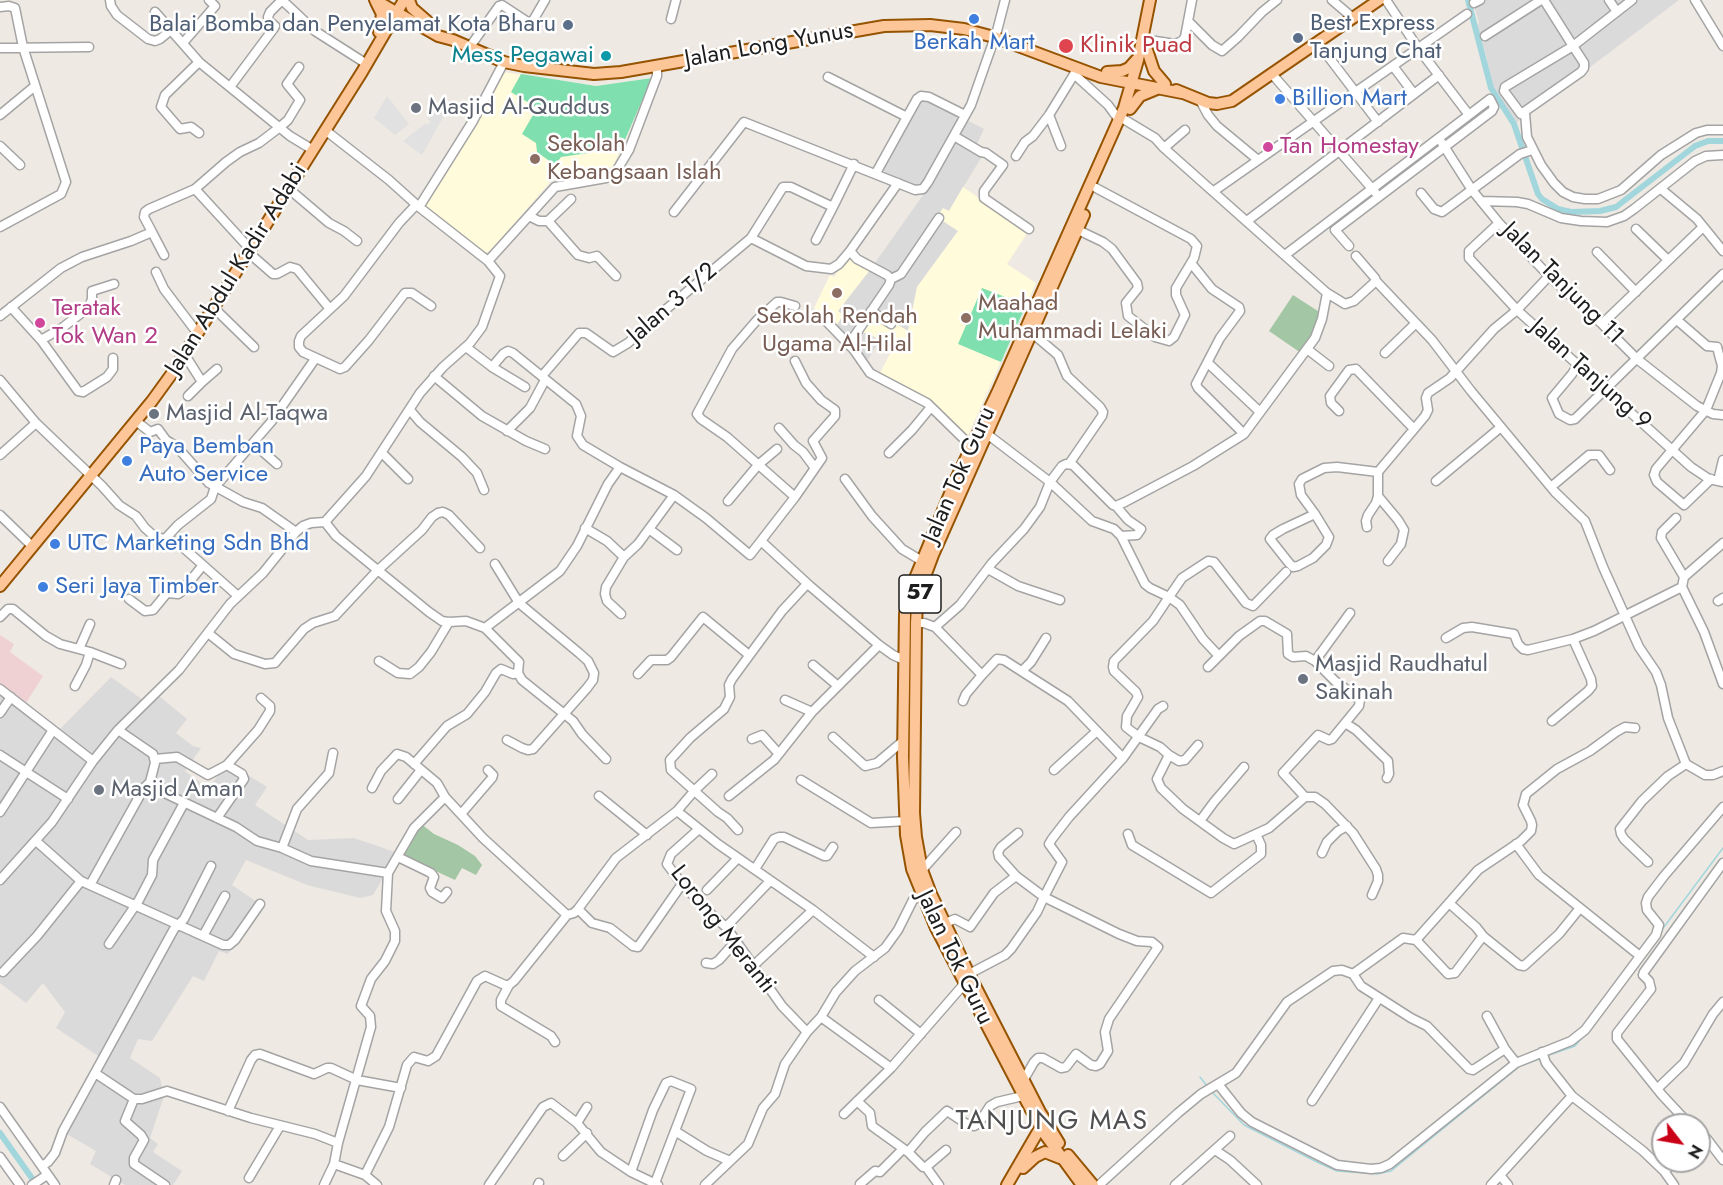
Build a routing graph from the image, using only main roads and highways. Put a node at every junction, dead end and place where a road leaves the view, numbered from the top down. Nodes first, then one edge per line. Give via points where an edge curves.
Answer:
1 (375, 0) edge
2 (1150, 0) edge
3 (1156, 0) edge
4 (1378, 0) edge
5 (398, 4) edge
6 (425, 24) junction
7 (381, 34) junction
8 (1146, 47) junction
9 (1104, 74) junction
10 (1136, 80) junction
11 (1163, 86) junction
12 (351, 87) junction
13 (1124, 114) junction
14 (975, 448) junction
15 (0, 586) edge
16 (909, 720) junction
17 (967, 978) junction
18 (1030, 1108) junction
19 (1044, 1127) junction
20 (1028, 1149) junction
21 (1063, 1160) junction
22 (1023, 1168) junction
23 (1007, 1185) edge
24 (1013, 1185) edge
25 (1082, 1185) edge
26 (1093, 1185) edge

1 - 5 main road, Jalan Long Yunus
1 - 7 main road via 382,14
2 - 8 main road, Jalan Tok Guru / 57
3 - 8 main road, Jalan Tok Guru / 57
4 - 11 main road, Jalan Long Yunus via 1232,101 1216,104
5 - 6 main road, Jalan Long Yunus
5 - 6 main road via 412,8
5 - 7 main road, Jalan Abdul Kadir Adabi
6 - 7 main road via 402,23
6 - 9 main road, Jalan Long Yunus via 438,36 504,62 594,74 907,24 941,26 994,37 1078,71
7 - 12 main road, Jalan Abdul Kadir Adabi
7 - 12 main road, Jalan Abdul Kadir Adabi via 362,61
8 - 9 main road via 1129,68
8 - 10 main road, Jalan Tok Guru / 57
8 - 11 main road
9 - 10 main road, Jalan Long Yunus
9 - 13 main road via 1121,88
10 - 11 main road, Jalan Long Yunus
10 - 13 main road, Jalan Tok Guru / 57
11 - 13 main road via 1140,96
12 - 15 main road, Jalan Abdul Kadir Adabi via 163,387
13 - 14 main road, Jalan Tok Guru / 57
13 - 14 main road, Jalan Tok Guru / 57 via 1096,188 987,434
14 - 16 main road, Jalan Tok Guru / 57 via 927,570 917,606
14 - 16 main road, Jalan Tok Guru / 57 via 962,465 911,588 905,614 904,660
16 - 17 main road, Jalan Tok Guru / 57 via 916,837 922,870
16 - 17 main road, Jalan Tok Guru / 57 via 903,741 906,836 912,869 936,928
17 - 18 main road, Jalan Tok Guru / 57
17 - 19 main road, Jalan Tok Guru / 57
18 - 19 main road, Jalan Tok Guru / 57
18 - 20 main road via 1032,1135
19 - 20 main road
19 - 21 main road, Jalan Tok Guru / 57
19 - 22 main road
19 - 26 main road, Jalan Tok Guru / 57
20 - 23 main road
21 - 22 main road via 1045,1152
21 - 25 main road, Jalan Tok Guru / 57
22 - 24 main road

